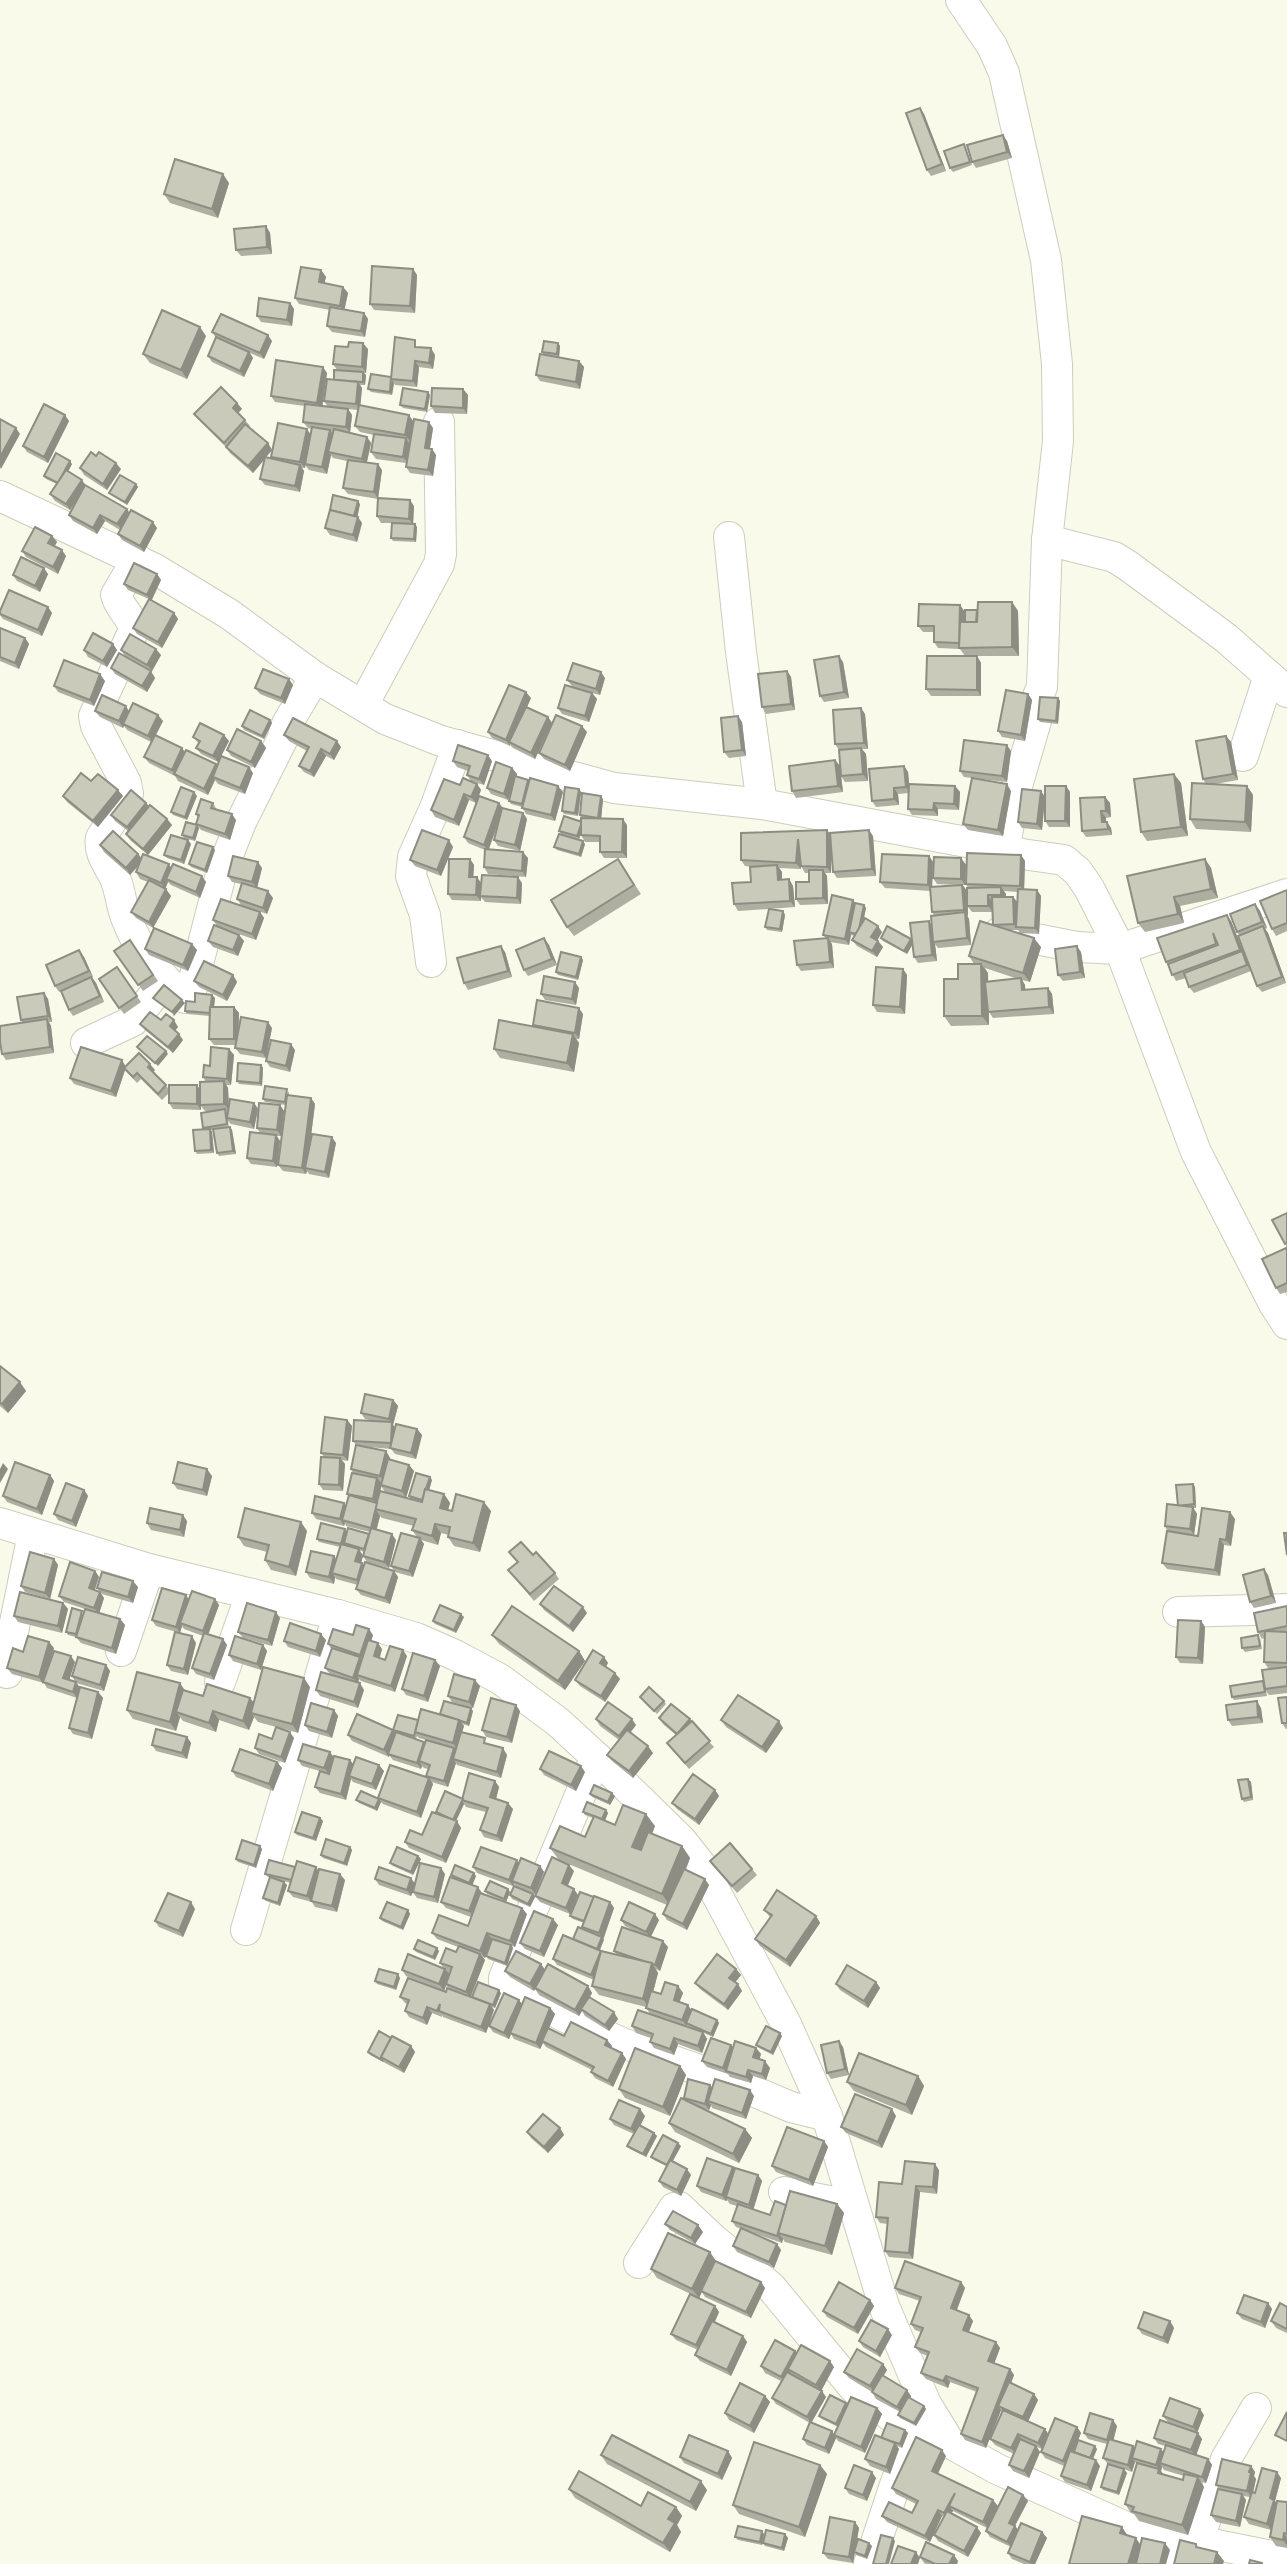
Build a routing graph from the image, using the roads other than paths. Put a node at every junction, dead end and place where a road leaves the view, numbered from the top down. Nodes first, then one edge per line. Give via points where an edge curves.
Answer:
1 (961, 0) edge
2 (439, 422) dead end
3 (0, 496) edge
4 (729, 537) dead end
5 (1047, 540) junction
6 (137, 559) junction
7 (315, 677) junction
8 (1278, 684) edge
9 (363, 705) junction
10 (458, 745) junction
11 (1243, 756) dead end
12 (762, 804) junction
13 (1004, 849) junction
14 (1287, 894) edge
15 (1000, 932) edge
16 (1120, 949) junction
17 (431, 962) dead end
18 (165, 981) junction
19 (86, 1043) dead end
20 (1287, 1324) edge
21 (0, 1524) edge
22 (33, 1534) junction
23 (149, 1569) junction
24 (251, 1594) junction
25 (1287, 1609) edge
26 (1178, 1612) dead end
27 (338, 1615) junction
28 (121, 1651) dead end
29 (7, 1673) edge
30 (220, 1682) dead end
31 (596, 1757) junction
32 (246, 1930) dead end
33 (827, 2116) junction
34 (784, 2192) dead end
35 (853, 2206) junction
36 (639, 2263) dead end
37 (1256, 2408) dead end
38 (915, 2432) junction
39 (950, 2443) junction
40 (1180, 2548) edge
41 (1287, 2559) edge
42 (869, 2564) edge

1 - 5 street via 1000,60 1046,260 1057,364 1058,441
2 - 9 street via 439,564
3 - 6 street
4 - 12 street
5 - 8 street via 1114,557 1127,565 1226,638
5 - 13 street via 1041,687
6 - 7 street via 229,614
6 - 18 street via 116,595 134,630 94,716 128,794 100,846 127,920
7 - 9 street
7 - 18 street via 287,724 231,845 190,997 185,998
8 - 11 street
9 - 10 street via 385,719
10 - 12 street via 614,788
10 - 17 street via 413,857 411,876 425,915
12 - 13 street
13 - 16 street via 1071,864 1089,888
14 - 16 street
15 - 16 street via 1077,947
16 - 20 street via 1196,1152
18 - 19 street via 133,1021
21 - 22 street
22 - 23 street
22 - 29 street
23 - 24 street
23 - 28 street
24 - 27 street
24 - 30 street
25 - 26 street
27 - 31 street via 416,1638 482,1669 558,1722
27 - 32 street
31 - 33 street via 701,1865 786,2024
31 - 33 street via 504,1984 622,2043 791,2108
33 - 35 street
34 - 35 street
35 - 39 street via 884,2306 926,2404
36 - 38 street via 674,2208 681,2208 771,2287 854,2388
37 - 40 street via 1226,2459 1214,2499
38 - 39 street
38 - 42 street
39 - 40 street via 997,2469
40 - 41 street

